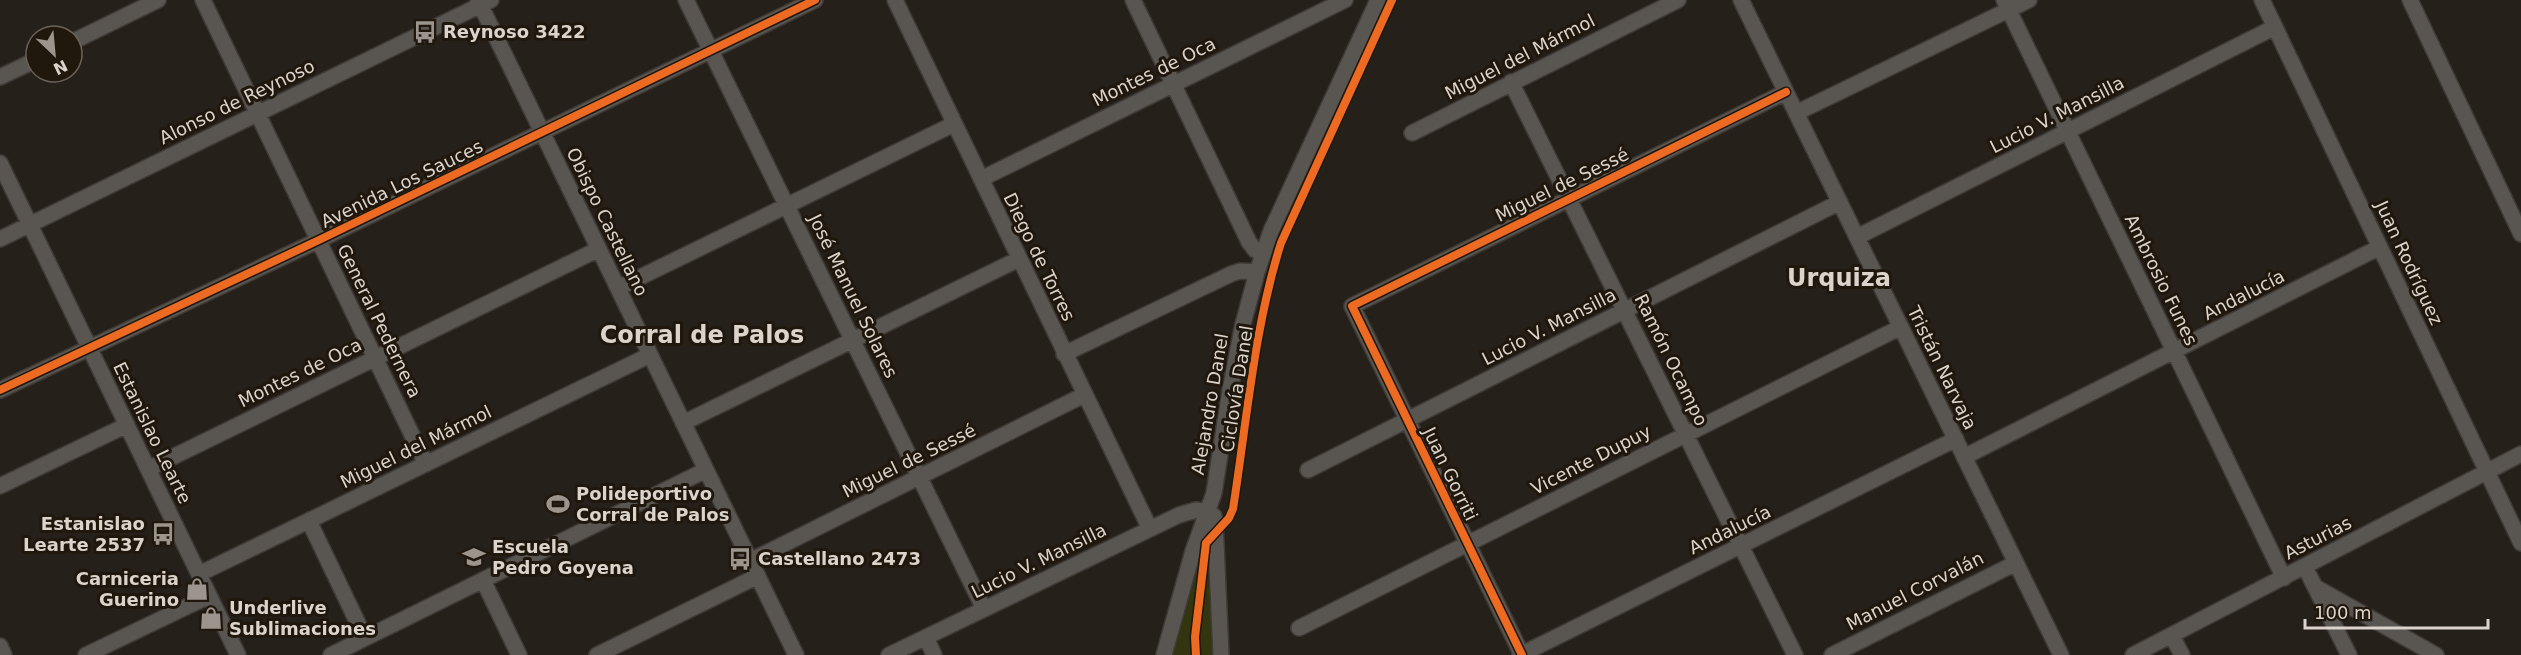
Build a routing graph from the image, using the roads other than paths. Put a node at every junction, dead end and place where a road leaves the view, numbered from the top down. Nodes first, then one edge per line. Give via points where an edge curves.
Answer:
1 (158, 0) edge
2 (203, 0) edge
3 (686, 0) edge
4 (815, 0) edge
5 (895, 0) edge
6 (1133, 0) edge
7 (1345, 0) edge
8 (1378, 0) edge
9 (1678, 0) edge
10 (1741, 0) edge
11 (2028, 0) edge
12 (2262, 0) edge
13 (2410, 0) edge
14 (483, 2) edge
15 (2006, 5) edge
16 (2275, 27) junction
17 (84, 36) edge
18 (711, 50) junction
19 (24, 66) edge
20 (0, 77) edge
21 (1511, 82) junction
22 (1173, 85) junction
23 (1786, 92) junction
24 (258, 113) junction
25 (1796, 113) junction
26 (954, 124) junction
27 (2067, 131) junction
28 (542, 132) junction
29 (1412, 133) dead end
30 (0, 163) edge
31 (981, 179) junction
32 (1569, 199) junction
33 (1840, 202) junction
34 (787, 206) junction
35 (30, 224) junction
36 (2521, 234) edge
37 (1857, 237) junction
38 (0, 239) edge
39 (319, 240) junction
40 (2380, 247) junction
41 (599, 249) junction
42 (1264, 252) junction
43 (1019, 259) junction
44 (1257, 272) junction
45 (618, 288) junction
46 (1352, 306) joint
47 (1625, 311) junction
48 (1901, 327) junction
49 (853, 340) junction
50 (89, 347) junction
51 (2174, 352) junction
52 (1064, 354) junction
53 (650, 355) junction
54 (375, 358) junction
55 (0, 390) edge
56 (1084, 395) junction
57 (1407, 420) junction
58 (683, 423) junction
59 (127, 425) junction
60 (1686, 434) junction
61 (1956, 439) junction
62 (2521, 454) edge
63 (1964, 457) junction
64 (426, 464) junction
65 (148, 469) junction
66 (706, 470) junction
67 (1308, 470) dead end
68 (2487, 472) junction
69 (920, 477) junction
70 (0, 486) edge
71 (1208, 512) junction
72 (309, 521) junction
73 (1150, 529) junction
74 (1468, 543) junction
75 (2521, 543) edge
76 (1741, 545) junction
77 (750, 561) junction
78 (2016, 563) junction
79 (2304, 567) junction
80 (199, 574) junction
81 (758, 576) junction
82 (2284, 578) junction
83 (483, 580) junction
84 (2317, 588) junction
85 (209, 596) junction
86 (984, 609) junction
87 (1299, 627) dead end
88 (2172, 636) junction
89 (365, 638) junction
90 (926, 638) junction
91 (0, 646) edge
92 (4, 655) edge
93 (86, 655) edge
94 (238, 655) edge
95 (331, 655) edge
96 (519, 655) edge
97 (597, 655) edge
98 (796, 655) edge
99 (889, 655) edge
100 (934, 655) edge
101 (1164, 655) edge
102 (1221, 655) edge
103 (1521, 655) edge
104 (1795, 655) edge
105 (1832, 655) edge
106 (2061, 655) edge
107 (2133, 655) edge
108 (2182, 655) edge
109 (2349, 655) edge
110 (2436, 655) edge

1 - 17 street
2 - 24 street, General Pedernera
3 - 18 street, José Manuel Solares
4 - 18 street, Avenida Los Sauces
5 - 26 street, Diego de Torres
6 - 22 street
7 - 22 street, Montes de Oca
8 - 42 street, Alejandro Danel
9 - 21 street, Miguel del Mármol
10 - 23 street, Tristán Narvaja
11 - 15 street
12 - 16 street, Juan Rodríguez
13 - 36 street
14 - 24 street, Alonso de Reynoso
14 - 28 street, Obispo Castellano
15 - 25 street
15 - 27 street, Ambrosio Funes
16 - 27 street, Lucio V. Mansilla
16 - 40 street, Juan Rodríguez
18 - 28 street, Avenida Los Sauces
18 - 34 street, José Manuel Solares
19 - 20 street
21 - 29 street, Miguel del Mármol
21 - 32 street, Ramón Ocampo
22 - 31 street, Montes de Oca
22 - 42 street via 1249,242 1255,250
23 - 25 street, Tristán Narvaja
23 - 32 street, Miguel de Sessé
24 - 35 street, Alonso de Reynoso
24 - 39 street, General Pedernera
25 - 33 street, Tristán Narvaja
26 - 31 street, Diego de Torres
26 - 34 street
27 - 37 street, Lucio V. Mansilla
27 - 51 street, Ambrosio Funes
28 - 39 street, Avenida Los Sauces
28 - 41 street, Obispo Castellano
30 - 35 street, Estanislao Learte
31 - 43 street, Diego de Torres
32 - 46 street, Miguel de Sessé
32 - 47 street, Ramón Ocampo
33 - 37 street, Tristán Narvaja
33 - 47 street, Lucio V. Mansilla
34 - 45 street
34 - 49 street, José Manuel Solares
35 - 38 street, Alonso de Reynoso
35 - 50 street, Estanislao Learte
37 - 48 street, Tristán Narvaja
39 - 50 street, Avenida Los Sauces
39 - 54 street, General Pedernera
40 - 51 street, Andalucía
40 - 68 street, Juan Rodríguez
41 - 45 street, Obispo Castellano
41 - 54 street, Montes de Oca
42 - 44 street, Alejandro Danel
43 - 49 street
43 - 52 street, Diego de Torres
44 - 52 street via 1231,273
44 - 71 street, Alejandro Danel
45 - 53 street, Obispo Castellano
46 - 57 street, Juan Gorriti
47 - 57 street, Lucio V. Mansilla
47 - 60 street, Ramón Ocampo
48 - 60 street, Vicente Dupuy
48 - 61 street, Tristán Narvaja
49 - 58 street
49 - 69 street, José Manuel Solares
50 - 55 street, Avenida Los Sauces
50 - 59 street, Estanislao Learte
51 - 63 street, Andalucía
51 - 82 street, Ambrosio Funes
52 - 56 street, Diego de Torres
53 - 58 street, Obispo Castellano
53 - 64 street, Miguel del Mármol
54 - 64 street, General Pedernera
54 - 65 street, Montes de Oca
56 - 69 street, Miguel de Sessé
56 - 73 street, Diego de Torres
57 - 67 street, Lucio V. Mansilla
57 - 74 street, Juan Gorriti
58 - 66 street, Obispo Castellano
59 - 65 street, Estanislao Learte
59 - 70 street
60 - 74 street, Vicente Dupuy
60 - 76 street, Ramón Ocampo
61 - 63 street, Tristán Narvaja
61 - 76 street, Andalucía
62 - 68 street, Asturias
63 - 78 street, Tristán Narvaja
64 - 72 street, Miguel del Mármol
65 - 80 street, Estanislao Learte
66 - 77 street, Obispo Castellano
66 - 83 street
68 - 75 street, Juan Rodríguez
68 - 79 street, Asturias
69 - 77 street, Miguel de Sessé
69 - 86 street, José Manuel Solares
71 - 73 street, Lucio V. Mansilla via 1188,512
71 - 101 street, Alejandro Danel
71 - 102 street via 1215,521
72 - 80 street, Miguel del Mármol
72 - 89 street
73 - 86 street, Lucio V. Mansilla
74 - 87 street, Vicente Dupuy
74 - 103 street, Juan Gorriti
76 - 103 street, Andalucía
76 - 104 street, Ramón Ocampo
77 - 81 street, Obispo Castellano
78 - 105 street, Manuel Corvalán
78 - 106 street, Tristán Narvaja
79 - 82 street, Asturias
79 - 84 street
80 - 85 street, Estanislao Learte
81 - 97 street
81 - 98 street, Obispo Castellano
82 - 88 street, Asturias
83 - 89 street
83 - 96 street
84 - 109 street
84 - 110 street
85 - 93 street
85 - 94 street, Estanislao Learte
86 - 90 street, Lucio V. Mansilla
88 - 107 street, Asturias
88 - 108 street
89 - 95 street
90 - 99 street, Lucio V. Mansilla
90 - 100 street
91 - 92 street

